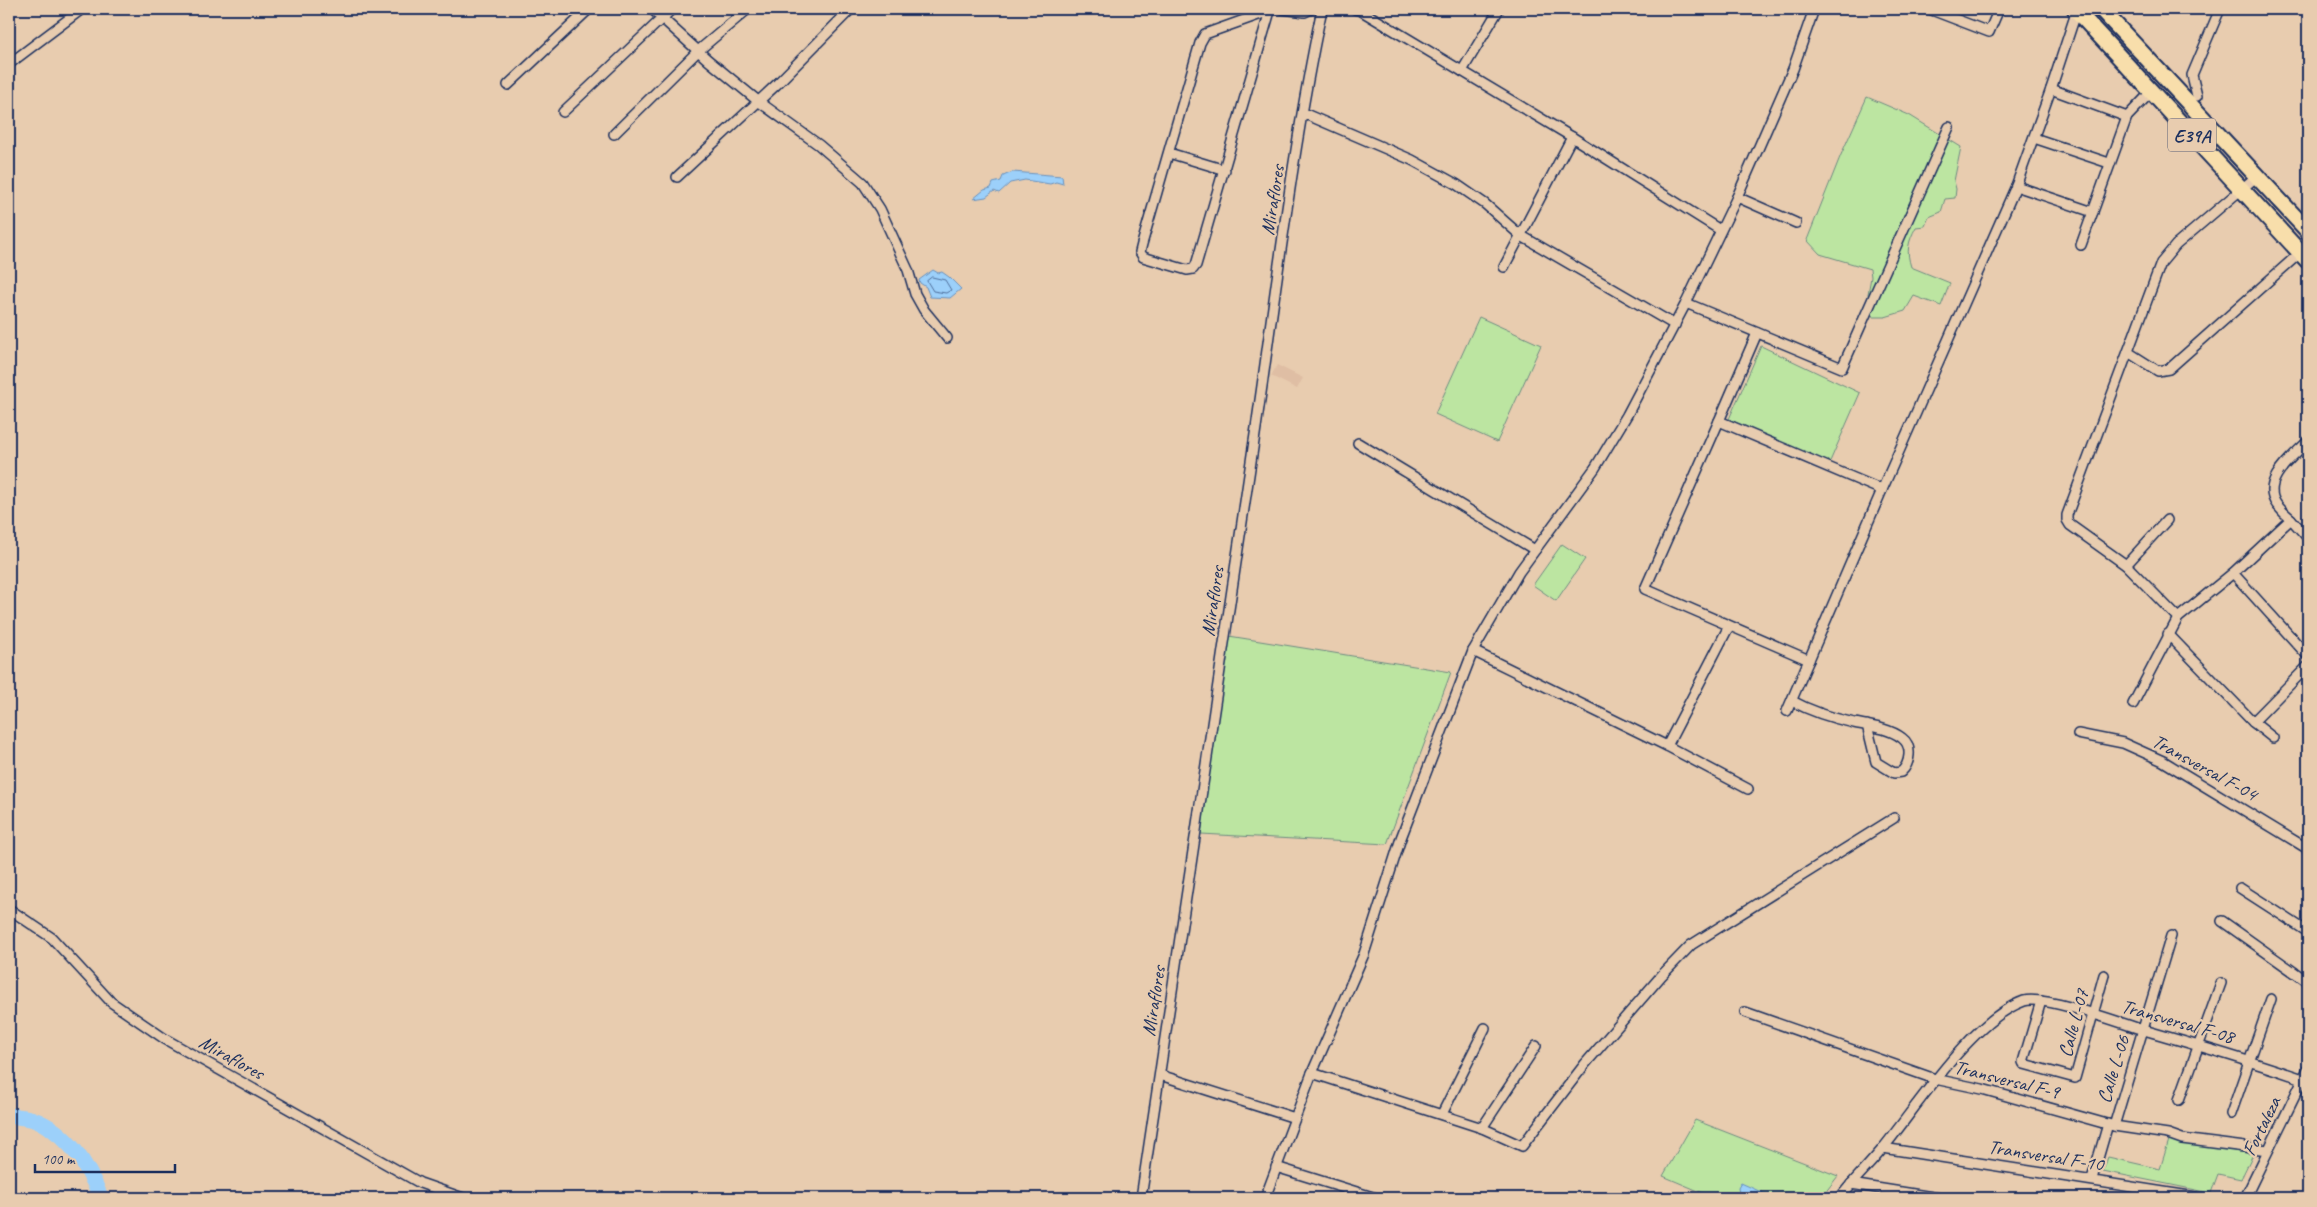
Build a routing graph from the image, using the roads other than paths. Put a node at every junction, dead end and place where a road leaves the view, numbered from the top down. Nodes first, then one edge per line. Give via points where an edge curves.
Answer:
1 (82, 9) edge
2 (589, 9) edge
3 (652, 9) edge
4 (672, 9) edge
5 (748, 9) edge
6 (851, 9) edge
7 (1283, 9) edge
8 (1311, 9) edge
9 (1322, 9) edge
10 (1354, 9) edge
11 (1499, 9) edge
12 (1814, 9) edge
13 (1929, 9) edge
14 (1999, 9) edge
15 (2076, 9) edge
16 (2101, 9) edge
17 (2220, 9) edge
18 (1272, 10) edge
19 (662, 18) junction
20 (698, 51) junction
21 (9, 64) edge
22 (1462, 71) junction
23 (508, 85) dead end
24 (2051, 89) junction
25 (2151, 92) junction
26 (2197, 96) dead end
27 (758, 101) junction
28 (563, 112) dead end
29 (1303, 113) junction
30 (2127, 117) junction
31 (1949, 126) dead end
32 (614, 134) dead end
33 (1572, 137) junction
34 (2034, 138) junction
35 (1169, 153) junction
36 (2109, 163) junction
37 (1225, 170) junction
38 (2257, 176) junction
39 (677, 177) dead end
40 (2016, 186) junction
41 (2242, 189) junction
42 (1737, 197) junction
43 (2092, 212) junction
44 (1796, 222) dead end
45 (1720, 230) junction
46 (2308, 230) edge
47 (1520, 235) junction
48 (2081, 245) dead end
49 (2304, 256) edge
50 (1504, 267) dead end
51 (1686, 303) junction
52 (1675, 325) junction
53 (1757, 333) junction
54 (947, 338) dead end
55 (2128, 352) junction
56 (1719, 421) junction
57 (2308, 441) edge
58 (1358, 443) dead end
59 (1882, 490) junction
60 (2291, 519) junction
61 (2167, 520) dead end
62 (2308, 538) edge
63 (1535, 550) junction
64 (2126, 565) junction
65 (2233, 573) junction
66 (2178, 618) junction
67 (1730, 626) junction
68 (2168, 634) junction
69 (1473, 651) junction
70 (2308, 656) edge
71 (1809, 660) junction
72 (2308, 666) edge
73 (1792, 701) junction
74 (2133, 704) dead end
75 (1788, 711) dead end
76 (2253, 722) junction
77 (1867, 725) junction
78 (2078, 734) dead end
79 (2273, 738) dead end
80 (1667, 746) junction
81 (1748, 789) dead end
82 (1894, 818) dead end
83 (2308, 849) edge
84 (2240, 888) dead end
85 (9, 909) edge
86 (2222, 921) dead end
87 (2308, 932) edge
88 (2171, 936) dead end
89 (2104, 976) dead end
90 (2308, 982) edge
91 (2220, 983) dead end
92 (2271, 999) dead end
93 (2042, 1001) junction
94 (1745, 1012) dead end
95 (2092, 1014) junction
96 (1485, 1028) dead end
97 (2144, 1030) junction
98 (1536, 1046) dead end
99 (2199, 1046) junction
100 (2248, 1060) junction
101 (2308, 1069) edge
102 (1312, 1073) junction
103 (1160, 1075) junction
104 (1936, 1079) junction
105 (2303, 1079) junction
106 (2179, 1100) dead end
107 (1442, 1114) junction
108 (2230, 1114) dead end
109 (1294, 1118) junction
110 (2111, 1125) junction
111 (1482, 1128) junction
112 (1883, 1148) junction
113 (2268, 1150) junction
114 (1276, 1167) junction
115 (2092, 1179) junction
116 (1851, 1184) junction
117 (1351, 1195) edge
118 (1922, 1197) edge
119 (463, 1198) edge
120 (1141, 1198) edge
121 (1265, 1198) edge
122 (1376, 1198) edge
123 (1840, 1198) edge
124 (1939, 1198) edge
125 (2202, 1198) edge
126 (2245, 1198) edge

1 - 21 street
2 - 23 street
3 - 19 street
4 - 19 street
5 - 20 street
6 - 27 street
7 - 8 street via 1305,12
9 - 29 street, Miraflores
10 - 22 street
11 - 22 street
12 - 42 street via 1793,69
13 - 14 street via 1990,32
15 - 24 street
15 - 25 main road, E39A
16 - 38 main road, E39A
17 - 26 street via 2192,75
18 - 35 street via 1205,34
18 - 37 street
19 - 20 street
19 - 28 street
20 - 27 street
20 - 32 street
22 - 33 street
24 - 30 street
24 - 34 street
25 - 30 street
25 - 41 main road, E39A
27 - 39 street
27 - 54 street via 819,145 864,183 904,261 915,294
29 - 47 street via 1412,160 1456,184 1498,214
29 - 103 street, Miraflores
30 - 36 street
31 - 53 street via 1842,368
33 - 45 street
33 - 47 street
34 - 36 street
34 - 40 street
35 - 37 street
35 - 37 street via 1140,252 1143,257 1193,269
36 - 43 street
38 - 41 street
38 - 46 main road, E39A
40 - 43 street
40 - 59 street
41 - 49 main road, E39A
41 - 55 street via 2176,245 2161,263
42 - 44 street
42 - 45 street
43 - 48 street
45 - 51 street
47 - 50 street
47 - 52 street
49 - 55 street via 2168,369 2158,371
51 - 52 street
51 - 53 street
52 - 63 street via 1595,468
53 - 56 street
55 - 64 street via 2067,520
56 - 59 street
56 - 67 street via 1645,589
57 - 60 street via 2277,473 2273,483 2276,504
58 - 63 street
59 - 71 street
60 - 62 street
60 - 65 street
61 - 64 street
63 - 69 street via 1508,589
64 - 66 street
65 - 66 street
65 - 70 street
66 - 68 street
67 - 71 street
67 - 80 street
68 - 74 street
68 - 76 street
69 - 80 street
69 - 102 street via 1400,838 1364,954
71 - 73 street
72 - 76 street
73 - 75 street
73 - 77 street via 1822,715
76 - 79 street
77 - 77 street via 1903,738 1908,745 1909,756 1901,772 1894,773 1876,762
78 - 83 street, Transversal F-04 via 2124,743 2163,761
80 - 81 street
82 - 111 street via 1691,945 1585,1064 1522,1146
84 - 87 street
85 - 119 street, Miraflores via 52,938 111,1002 166,1039 420,1183
86 - 90 street
88 - 97 street, Calle L-06
89 - 95 street, Calle L-07
91 - 99 street
92 - 100 street
93 - 95 street, Transversal F-08
93 - 95 street, Calle L-07 via 2023,1062 2071,1079 2077,1076
93 - 104 street via 2026,1000 2008,1008 1983,1028
94 - 104 street, Transversal F-9
95 - 97 street, Transversal F-08
96 - 107 street
97 - 99 street, Transversal F-08
97 - 110 street, Calle L-06
98 - 111 street
99 - 100 street, Transversal F-08
99 - 106 street
100 - 105 street, Transversal F-08
100 - 108 street
101 - 105 street, Fortaleza
102 - 107 street
102 - 109 street
103 - 109 street
103 - 120 street, Miraflores
104 - 110 street, Transversal F-9
104 - 112 street
105 - 113 street, Fortaleza
107 - 111 street
109 - 114 street
110 - 113 street, Transversal F-9 via 2182,1139
110 - 115 street, Calle L-06
112 - 115 street, Transversal F-10
112 - 116 street
113 - 126 street, Fortaleza
114 - 117 street
114 - 121 street
115 - 125 street, Transversal F-10
116 - 118 street
116 - 123 street
117 - 122 street
118 - 124 street

